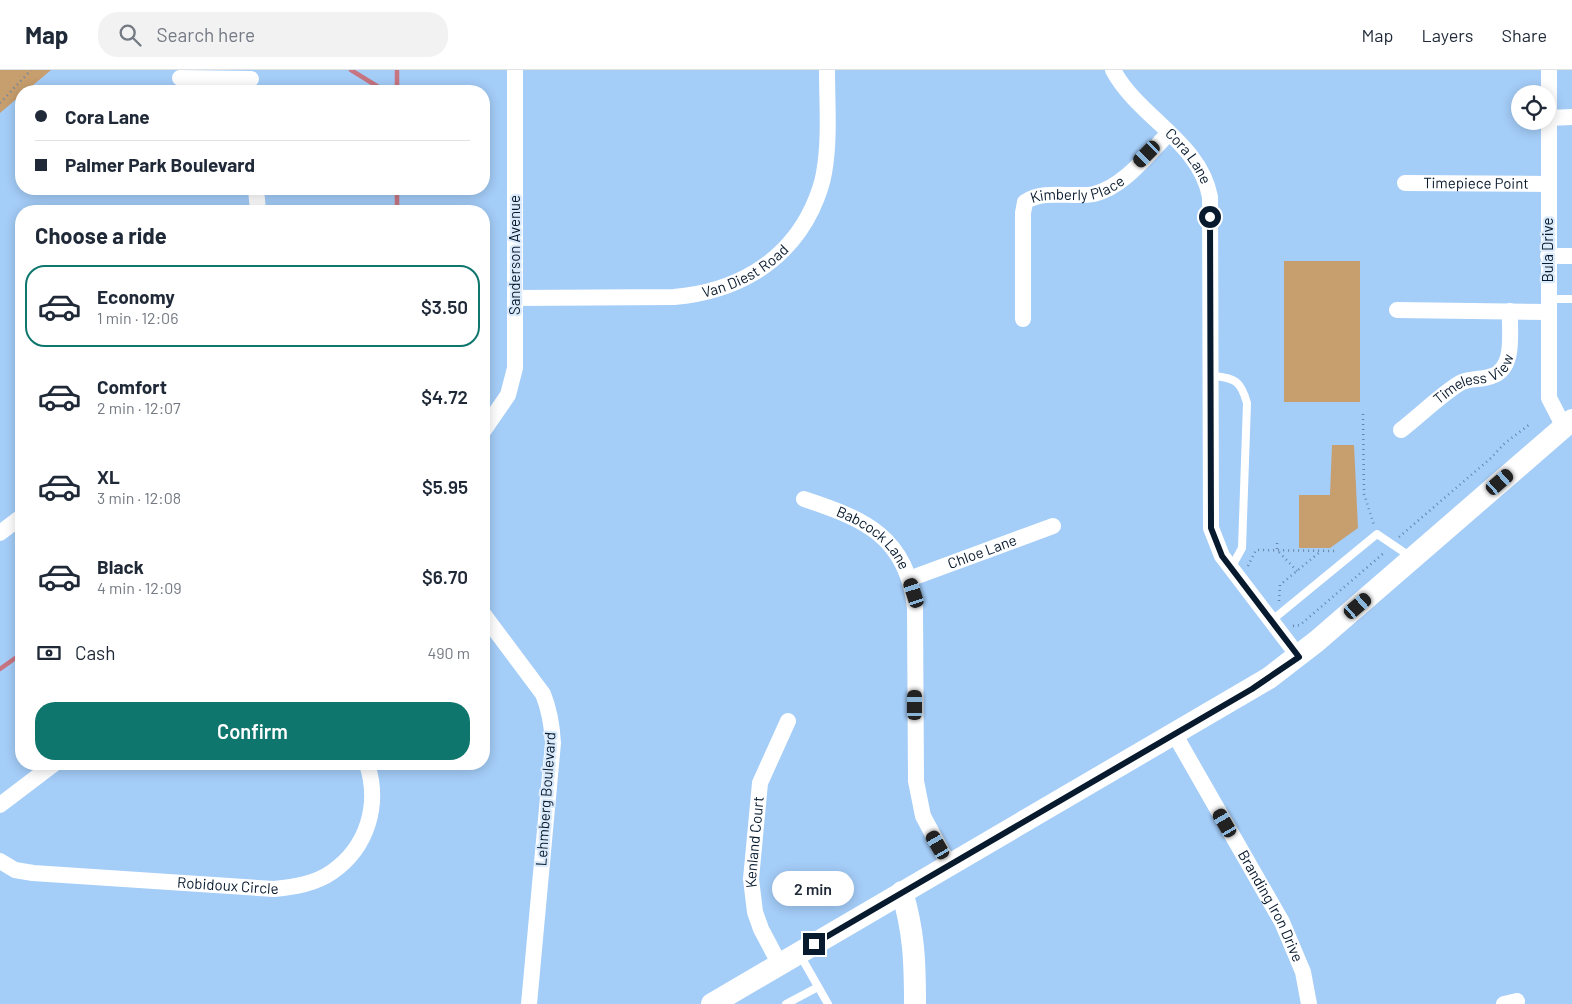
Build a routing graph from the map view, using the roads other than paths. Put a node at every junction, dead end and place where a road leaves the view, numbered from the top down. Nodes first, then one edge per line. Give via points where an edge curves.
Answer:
1 (515, 70) edge
2 (827, 70) edge
3 (1113, 70) edge
4 (1549, 70) edge
5 (180, 78) dead end
6 (251, 80) edge
7 (1549, 85) edge
8 (1572, 117) edge
9 (1556, 118) edge
10 (1548, 130) edge
11 (1169, 133) junction
12 (1405, 183) dead end
13 (1548, 184) junction
14 (1548, 256) junction
15 (1572, 256) edge
16 (515, 298) junction
17 (1572, 299) edge
18 (1549, 305) junction
19 (1397, 310) dead end
20 (1510, 311) junction
21 (1023, 319) dead end
22 (1210, 375) junction
23 (490, 422) edge
24 (1568, 424) edge
25 (1402, 430) dead end
26 (804, 499) dead end
27 (15, 522) edge
28 (1053, 526) dead end
29 (1, 531) edge
30 (1414, 558) junction
31 (1234, 563) junction
32 (909, 579) junction
33 (1276, 617) junction
34 (490, 623) edge
35 (1299, 657) junction
36 (788, 721) dead end
37 (1175, 735) junction
38 (46, 770) edge
39 (369, 770) edge
40 (0, 804) edge
41 (0, 861) edge
42 (949, 865) junction
43 (902, 892) junction
44 (790, 959) junction
45 (818, 986) junction
46 (529, 1004) edge
47 (712, 1004) edge
48 (786, 1004) edge
49 (828, 1004) edge
50 (915, 1004) edge
51 (1309, 1004) edge

1 - 16 street, Sanderson Avenue
2 - 16 street, Van Diest Road via 827,155 818,196 798,234 766,266 731,285 700,295
3 - 11 street, Cora Lane via 1122,85
4 - 7 street, Bula Drive
5 - 6 street
8 - 9 street
10 - 13 street, Bula Drive
11 - 21 street, Kimberly Place via 1126,176 1095,194 1041,196 1025,202
11 - 22 street, Cora Lane via 1202,171 1210,197
12 - 13 street, Timepiece Point
13 - 14 street, Bula Drive
14 - 15 street
14 - 18 street, Bula Drive
16 - 23 street, Sanderson Avenue via 513,382
17 - 18 lane
18 - 20 street
18 - 24 street, Bula Drive via 1549,398
19 - 20 street
20 - 25 street, Timeless View via 1508,356 1501,372 1462,382
22 - 31 street, Cora Lane via 1211,528 1214,542
22 - 31 lane via 1233,378 1239,383 1247,402 1242,548
24 - 30 main road
26 - 32 street, Babcock Lane via 845,512 877,532 897,550
27 - 29 street
28 - 32 street, Chloe Lane
30 - 33 lane via 1377,534
30 - 35 main road
31 - 33 street, Cora Lane
32 - 42 street, Babcock Lane via 915,608 916,781 923,816
33 - 35 street, Cora Lane
34 - 46 street, Lehmberg Boulevard via 543,694 550,709 552,726
35 - 37 main road
36 - 44 street, Kenland Court via 760,783 751,879 755,912 761,929
37 - 42 main road
37 - 51 street, Branding Iron Drive via 1282,922 1303,972
38 - 40 street
39 - 41 street, Robidoux Circle via 372,812 358,845 332,873 296,887 33,873 15,870
42 - 43 main road
43 - 44 main road
43 - 50 main road via 914,941
44 - 45 lane
44 - 47 main road
45 - 48 lane
45 - 49 lane

